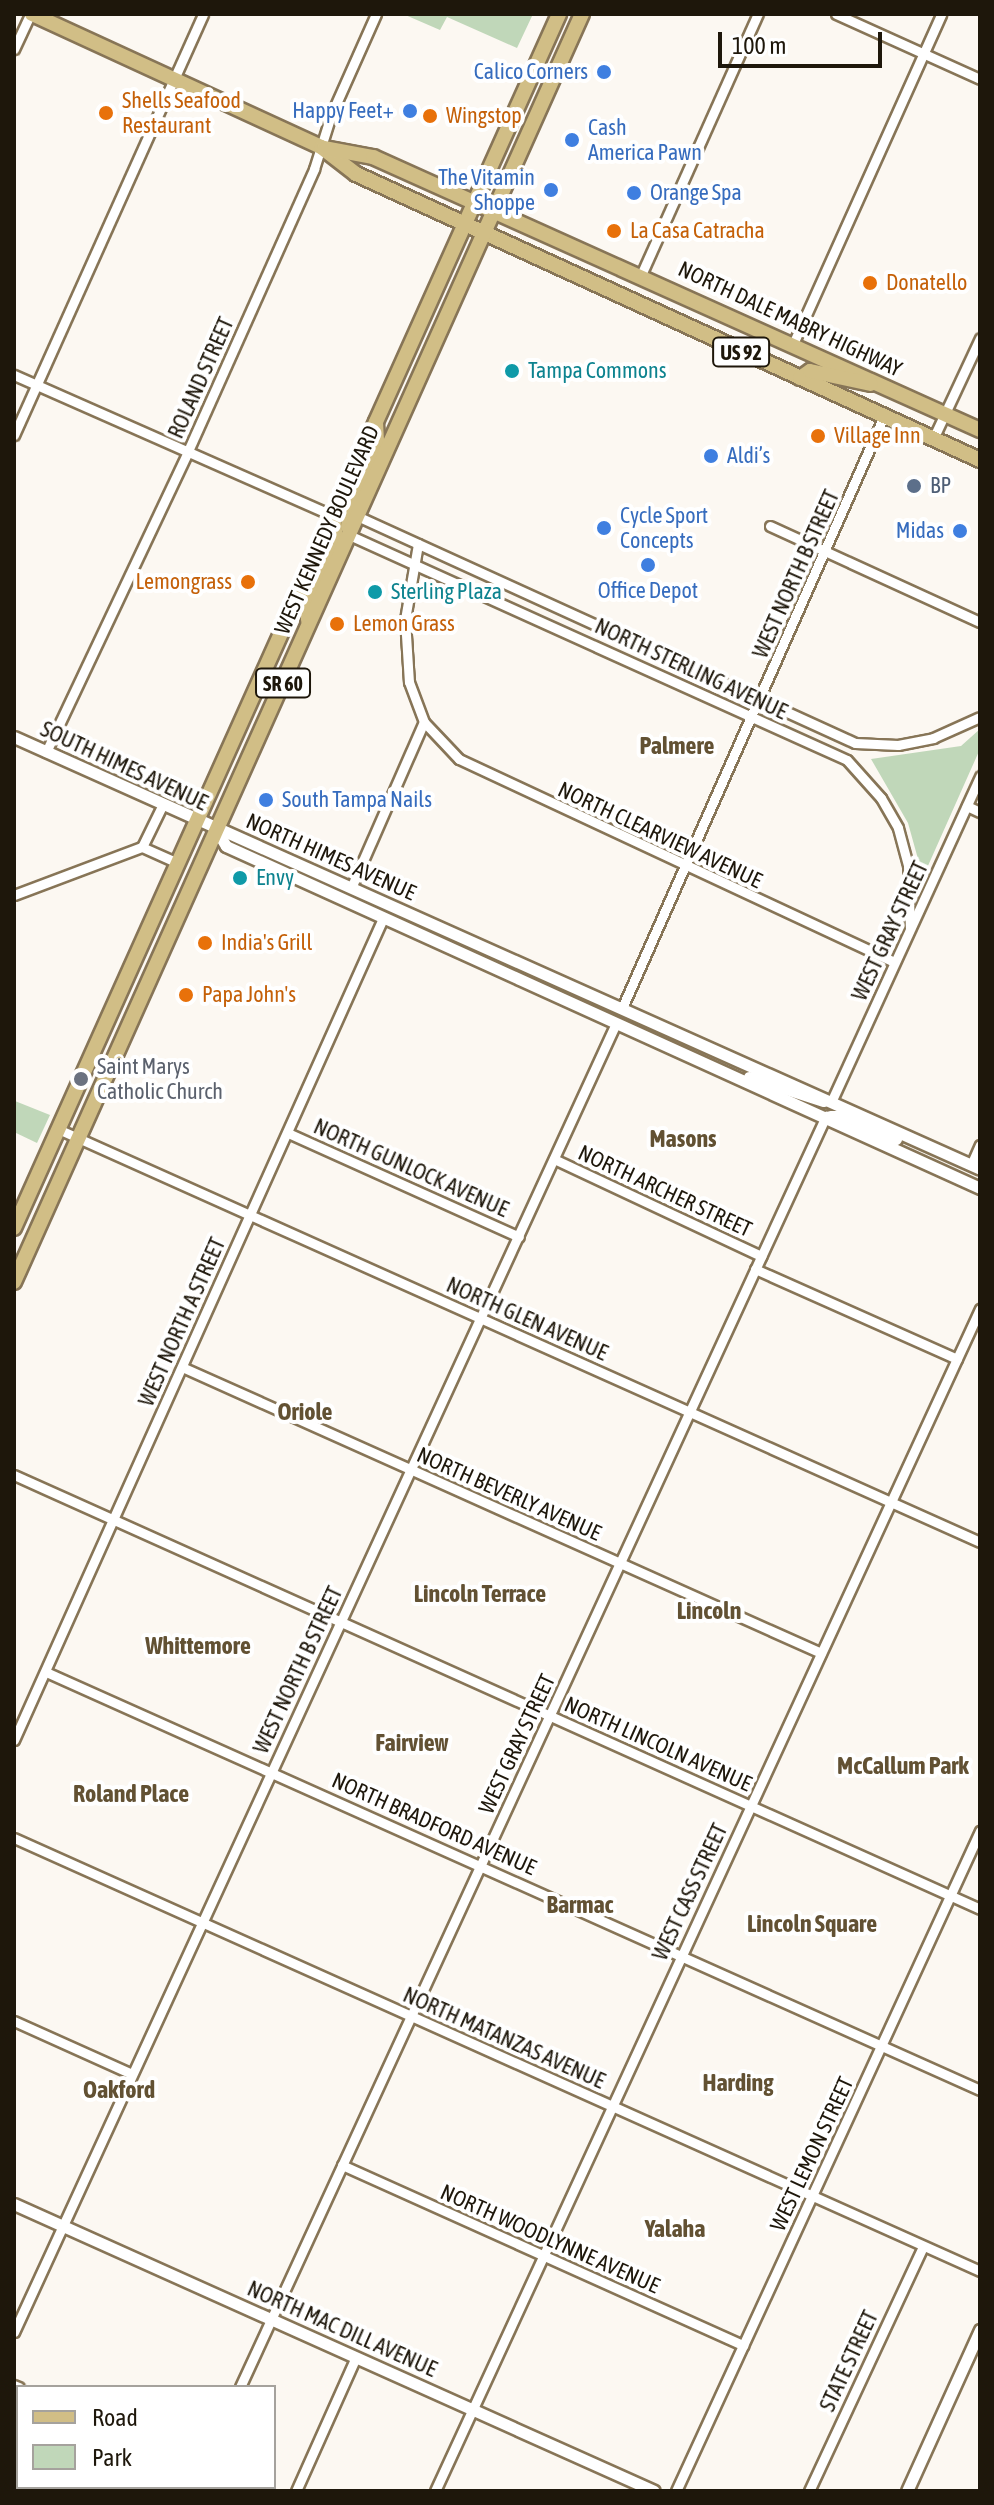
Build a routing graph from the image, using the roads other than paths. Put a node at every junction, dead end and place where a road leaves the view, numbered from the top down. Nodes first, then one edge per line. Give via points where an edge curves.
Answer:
1 (31, 14) edge
2 (203, 14) edge
3 (376, 14) edge
4 (559, 14) edge
5 (582, 14) edge
6 (758, 14) edge
7 (836, 14) edge
8 (941, 14) edge
9 (14, 49) edge
10 (924, 53) junction
11 (980, 79) edge
12 (173, 80) junction
13 (321, 147) junction
14 (473, 202) junction
15 (493, 210) junction
16 (464, 223) junction
17 (483, 232) junction
18 (641, 275) junction
19 (980, 338) edge
20 (793, 344) junction
21 (14, 375) edge
22 (800, 378) junction
23 (36, 385) junction
24 (883, 386) junction
25 (945, 414) junction
26 (884, 416) junction
27 (376, 419) junction
28 (980, 430) edge
29 (14, 435) edge
30 (933, 439) junction
31 (188, 451) junction
32 (980, 460) edge
33 (333, 516) junction
34 (357, 516) junction
35 (770, 526) dead end
36 (349, 535) junction
37 (418, 544) junction
38 (826, 551) junction
39 (417, 566) junction
40 (980, 622) edge
41 (309, 625) junction
42 (616, 635) junction
43 (608, 651) junction
44 (652, 652) junction
45 (645, 670) junction
46 (759, 702) junction
47 (752, 717) junction
48 (980, 717) edge
49 (424, 722) junction
50 (14, 737) edge
51 (855, 743) junction
52 (46, 752) junction
53 (847, 760) junction
54 (980, 776) edge
55 (163, 804) junction
56 (967, 806) junction
57 (980, 812) edge
58 (197, 821) junction
59 (217, 831) junction
60 (142, 847) junction
61 (178, 863) junction
62 (685, 867) junction
63 (351, 888) junction
64 (15, 895) edge
65 (383, 918) junction
66 (910, 928) junction
67 (894, 962) junction
68 (622, 1008) junction
69 (616, 1023) junction
70 (737, 1076) junction
71 (832, 1100) junction
72 (826, 1116) junction
73 (58, 1129) junction
74 (288, 1133) junction
75 (79, 1138) junction
76 (980, 1145) edge
77 (935, 1149) junction
78 (554, 1159) junction
79 (976, 1167) edge
80 (980, 1188) edge
81 (249, 1215) junction
82 (14, 1228) edge
83 (519, 1237) junction
84 (761, 1256) junction
85 (755, 1269) junction
86 (14, 1282) edge
87 (980, 1309) edge
88 (481, 1319) junction
89 (957, 1359) junction
90 (182, 1367) junction
91 (689, 1412) junction
92 (411, 1469) junction
93 (14, 1475) edge
94 (892, 1502) junction
95 (113, 1520) junction
96 (980, 1542) edge
97 (619, 1563) junction
98 (340, 1622) junction
99 (821, 1653) junction
100 (46, 1672) junction
101 (550, 1715) junction
102 (14, 1740) edge
103 (271, 1771) junction
104 (751, 1805) junction
105 (980, 1831) edge
106 (14, 1838) edge
107 (480, 1865) junction
108 (950, 1895) junction
109 (980, 1909) edge
110 (203, 1922) junction
111 (680, 1957) junction
112 (411, 2016) junction
113 (14, 2021) edge
114 (880, 2047) junction
115 (132, 2074) junction
116 (980, 2090) edge
117 (613, 2105) junction
118 (342, 2165) junction
119 (813, 2196) junction
120 (14, 2204) edge
121 (61, 2225) junction
122 (923, 2246) junction
123 (543, 2255) junction
124 (980, 2271) edge
125 (270, 2318) junction
126 (980, 2330) edge
127 (14, 2332) edge
128 (743, 2345) junction
129 (356, 2357) junction
130 (241, 2385) edge
131 (471, 2409) junction
132 (296, 2491) edge
133 (435, 2491) edge
134 (654, 2491) edge
135 (676, 2491) edge
136 (809, 2491) edge
137 (907, 2491) edge

1 - 9 street
1 - 12 main road, US 92
2 - 12 street
3 - 13 street, ROLAND STREET
4 - 14 main road, WEST KENNEDY BOULEVARD / SR 60
5 - 15 main road, WEST KENNEDY BOULEVARD / SR 60
6 - 18 street
7 - 10 street
8 - 10 street
10 - 11 street
10 - 20 street
12 - 13 main road, US 92
12 - 23 street
13 - 14 main road, US 92 via 373,157
13 - 16 main road, US 92 via 356,174
13 - 31 street, ROLAND STREET
14 - 15 main road, US 92
14 - 16 main road, WEST KENNEDY BOULEVARD / SR 60
15 - 17 main road, WEST KENNEDY BOULEVARD / SR 60
15 - 18 main road, NORTH DALE MABRY HIGHWAY / US 92
16 - 17 main road, US 92
16 - 27 main road, WEST KENNEDY BOULEVARD / SR 60
17 - 22 main road, US 92
17 - 34 main road, WEST KENNEDY BOULEVARD / SR 60
18 - 20 main road, NORTH DALE MABRY HIGHWAY / US 92
19 - 25 street
20 - 24 main road, NORTH DALE MABRY HIGHWAY / US 92
21 - 23 street
22 - 24 main road via 815,371
22 - 26 main road, US 92
23 - 29 street
23 - 31 street
24 - 25 main road, NORTH DALE MABRY HIGHWAY / US 92
25 - 28 main road, NORTH DALE MABRY HIGHWAY / US 92
25 - 30 street
26 - 30 main road, US 92
26 - 38 street, WEST NORTH B STREET
27 - 33 main road, WEST KENNEDY BOULEVARD / SR 60
27 - 36 main road via 377,441 350,503
30 - 32 main road, US 92
31 - 33 street
31 - 52 street, ROLAND STREET
33 - 41 main road via 336,538 308,601
33 - 58 main road, WEST KENNEDY BOULEVARD / SR 60
34 - 36 main road, WEST KENNEDY BOULEVARD / SR 60
34 - 37 street, NORTH STERLING AVENUE
35 - 38 street
36 - 39 street, NORTH STERLING AVENUE
36 - 41 main road, WEST KENNEDY BOULEVARD / SR 60
37 - 39 street
37 - 42 street, NORTH STERLING AVENUE
38 - 40 street
38 - 46 street, WEST NORTH B STREET
39 - 43 street, NORTH STERLING AVENUE
39 - 49 street via 405,619 405,654
41 - 59 main road, WEST KENNEDY BOULEVARD / SR 60
42 - 43 street
42 - 44 street, NORTH STERLING AVENUE
43 - 45 street, NORTH STERLING AVENUE
44 - 45 street
44 - 46 street, NORTH STERLING AVENUE
45 - 47 street, NORTH STERLING AVENUE
46 - 47 street, WEST NORTH B STREET
46 - 51 street, NORTH STERLING AVENUE
47 - 53 street, NORTH STERLING AVENUE
47 - 62 street, WEST NORTH B STREET
48 - 51 street via 933,738 898,745
49 - 62 street, NORTH CLEARVIEW AVENUE via 477,772
49 - 63 street
50 - 52 street, SOUTH HIMES AVENUE
51 - 53 street
52 - 55 street, SOUTH HIMES AVENUE
53 - 66 street, NORTH STERLING AVENUE via 881,798 898,828 908,866
54 - 56 street, WEST GRAY STREET
55 - 58 street, SOUTH HIMES AVENUE
55 - 60 street
56 - 57 street
56 - 66 street, WEST GRAY STREET
58 - 59 street, SOUTH HIMES AVENUE
58 - 61 main road, WEST KENNEDY BOULEVARD / SR 60
59 - 63 street, NORTH HIMES AVENUE via 232,833
59 - 65 street, NORTH HIMES AVENUE via 226,846
59 - 75 main road, WEST KENNEDY BOULEVARD / SR 60
60 - 61 street
60 - 64 street
61 - 73 main road, WEST KENNEDY BOULEVARD / SR 60
62 - 67 street, NORTH CLEARVIEW AVENUE
62 - 68 street, WEST NORTH B STREET
63 - 68 street, NORTH HIMES AVENUE
65 - 69 street, NORTH HIMES AVENUE
65 - 74 street, WEST NORTH A STREET
66 - 67 street, WEST GRAY STREET
67 - 71 street, WEST GRAY STREET
68 - 71 street, NORTH HIMES AVENUE
69 - 70 street, NORTH HIMES AVENUE
69 - 78 street, WEST NORTH B STREET
70 - 71 street via 758,1077 816,1101
70 - 72 street, NORTH HIMES AVENUE
71 - 77 street, NORTH HIMES AVENUE
72 - 77 street via 846,1116 921,1150
72 - 80 street, NORTH HIMES AVENUE
72 - 84 street, WEST GRAY STREET
73 - 75 street, NORTH GLEN AVENUE
73 - 82 main road, WEST KENNEDY BOULEVARD / SR 60
74 - 81 street, WEST NORTH A STREET
74 - 83 street, NORTH GUNLOCK AVENUE
75 - 81 street, NORTH GLEN AVENUE
75 - 86 main road, WEST KENNEDY BOULEVARD / SR 60
76 - 79 street
77 - 79 street, NORTH HIMES AVENUE
78 - 83 street, WEST NORTH B STREET
78 - 84 street, NORTH ARCHER STREET
81 - 88 street, NORTH GLEN AVENUE
81 - 90 street, WEST NORTH A STREET
83 - 88 street, WEST NORTH B STREET
84 - 85 street, WEST GRAY STREET
85 - 89 street, NORTH ARCHER STREET
85 - 91 street, WEST GRAY STREET
87 - 89 street, WEST CASS STREET
88 - 91 street, NORTH GLEN AVENUE
88 - 92 street, WEST NORTH B STREET
89 - 94 street, WEST CASS STREET
90 - 92 street, NORTH BEVERLY AVENUE
90 - 95 street, WEST NORTH A STREET
91 - 94 street, NORTH GLEN AVENUE
91 - 97 street, WEST GRAY STREET
92 - 97 street, NORTH BEVERLY AVENUE
92 - 98 street, WEST NORTH B STREET
93 - 95 street, NORTH LINCOLN AVENUE
94 - 96 street, NORTH GLEN AVENUE
94 - 99 street, WEST CASS STREET
95 - 98 street, NORTH LINCOLN AVENUE
95 - 100 street, WEST NORTH A STREET
97 - 99 street, NORTH BEVERLY AVENUE
97 - 101 street, WEST GRAY STREET
98 - 101 street, NORTH LINCOLN AVENUE
98 - 103 street, WEST NORTH B STREET
99 - 104 street, WEST CASS STREET
100 - 102 street, WEST NORTH A STREET
100 - 103 street, NORTH BRADFORD AVENUE
101 - 104 street, NORTH LINCOLN AVENUE
101 - 107 street, WEST GRAY STREET
103 - 107 street, NORTH BRADFORD AVENUE
103 - 110 street, WEST NORTH B STREET
104 - 108 street, NORTH LINCOLN AVENUE
104 - 111 street, WEST CASS STREET
105 - 108 street, WEST LEMON STREET
106 - 110 street, NORTH MATANZAS AVENUE
107 - 111 street, NORTH BRADFORD AVENUE
107 - 112 street, WEST GRAY STREET
108 - 109 street, NORTH LINCOLN AVENUE
108 - 114 street, WEST LEMON STREET
110 - 112 street, NORTH MATANZAS AVENUE
110 - 115 street, WEST NORTH B STREET
111 - 114 street, NORTH BRADFORD AVENUE
111 - 117 street, WEST CASS STREET
112 - 117 street, NORTH MATANZAS AVENUE
112 - 118 street, WEST GRAY STREET
113 - 115 street
114 - 116 street, NORTH BRADFORD AVENUE
114 - 119 street, WEST LEMON STREET
115 - 121 street, WEST NORTH B STREET
117 - 119 street, NORTH MATANZAS AVENUE
117 - 123 street, WEST CASS STREET
118 - 123 street, NORTH WOODLYNNE AVENUE
118 - 125 street, WEST GRAY STREET
119 - 122 street, NORTH MATANZAS AVENUE
119 - 128 street, WEST LEMON STREET
120 - 121 street, NORTH MAC DILL AVENUE
121 - 125 street, NORTH MAC DILL AVENUE
121 - 127 street, WEST NORTH B STREET
122 - 124 street, NORTH MATANZAS AVENUE
122 - 136 street, STATE STREET
123 - 128 street, NORTH WOODLYNNE AVENUE
123 - 131 street, WEST CASS STREET
125 - 129 street, NORTH MAC DILL AVENUE
125 - 130 street, WEST GRAY STREET
126 - 137 street
128 - 135 street, WEST LEMON STREET
129 - 131 street, NORTH MAC DILL AVENUE
129 - 132 street
131 - 133 street, WEST CASS STREET
131 - 134 street, NORTH MAC DILL AVENUE

